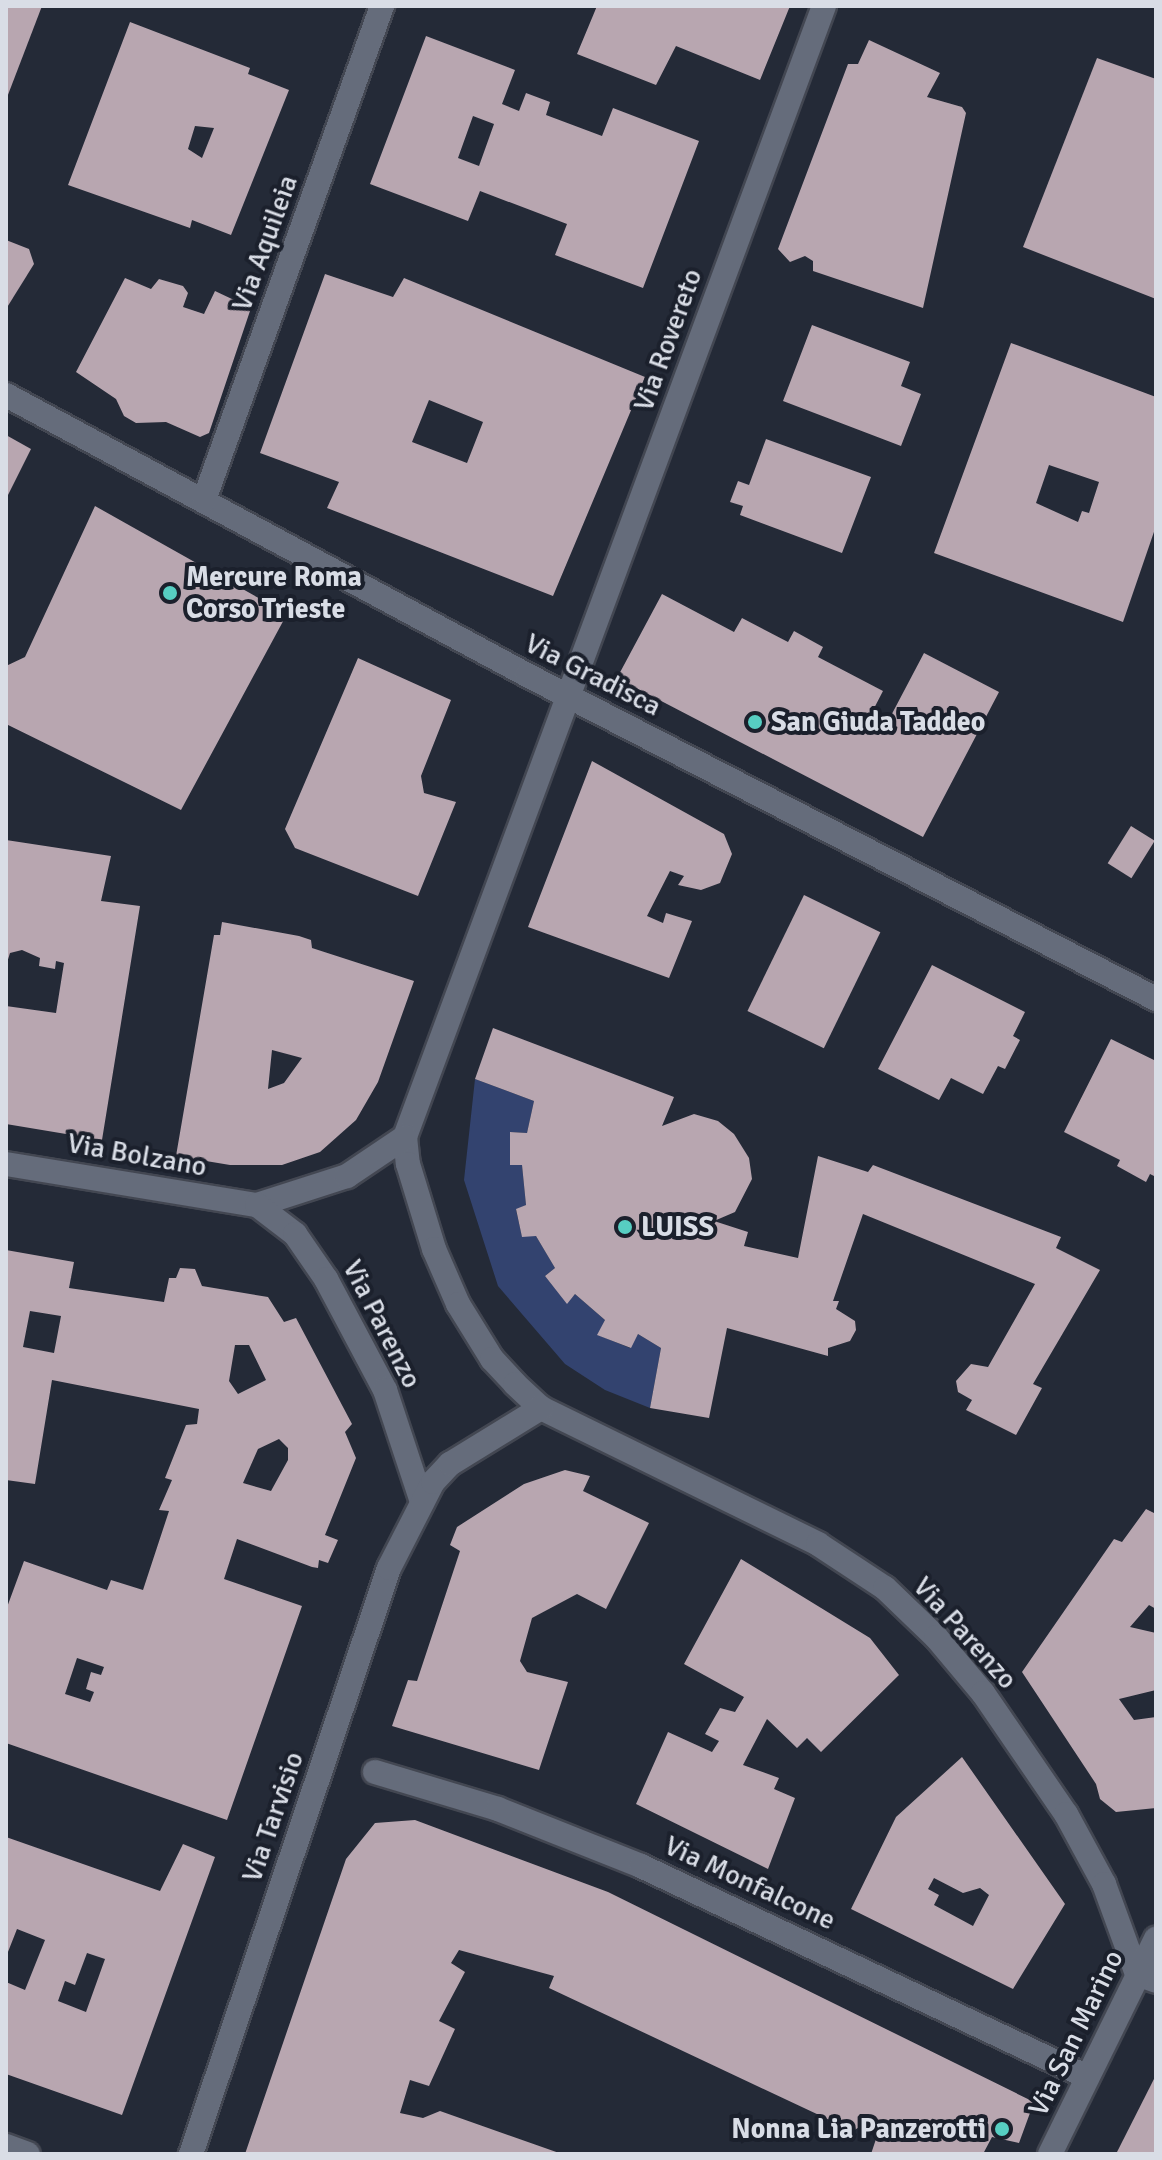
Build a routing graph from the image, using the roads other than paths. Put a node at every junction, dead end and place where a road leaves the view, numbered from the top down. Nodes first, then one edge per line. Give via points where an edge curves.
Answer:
1 (382, 6) edge
2 (824, 6) edge
3 (6, 395) edge
4 (204, 500) junction
5 (568, 695) junction
6 (1156, 999) edge
7 (405, 1137) junction
8 (6, 1164) edge
9 (257, 1205) junction
10 (541, 1408) junction
11 (422, 1502) junction
12 (375, 1772) dead end
13 (1156, 1939) edge
14 (1147, 1978) edge
15 (1087, 2077) junction
16 (6, 2146) edge
17 (28, 2154) edge
18 (191, 2154) edge
19 (1050, 2154) edge

1 - 4 street, Via Aquileia
2 - 5 street, Via Rovereto
3 - 4 street, Via Gradisca
4 - 5 street, Via Gradisca
5 - 6 street, Via Gradisca
5 - 7 street
7 - 9 street via 347,1176
7 - 10 street, Via Parenzo via 415,1190 458,1304 492,1359
8 - 9 street, Via Bolzano
9 - 11 street, Via Parenzo via 295,1234 326,1279 385,1390
10 - 11 street via 465,1451 433,1482
10 - 14 street, Via Parenzo via 818,1544 885,1588 920,1620 968,1673 1066,1814
11 - 18 street, Via Tarvisio via 376,1603
12 - 15 street, Via Monfalcone via 498,1809 641,1866
13 - 14 street, Via San Marino
14 - 15 street, Via San Marino
15 - 19 street, Via San Marino
16 - 17 street

